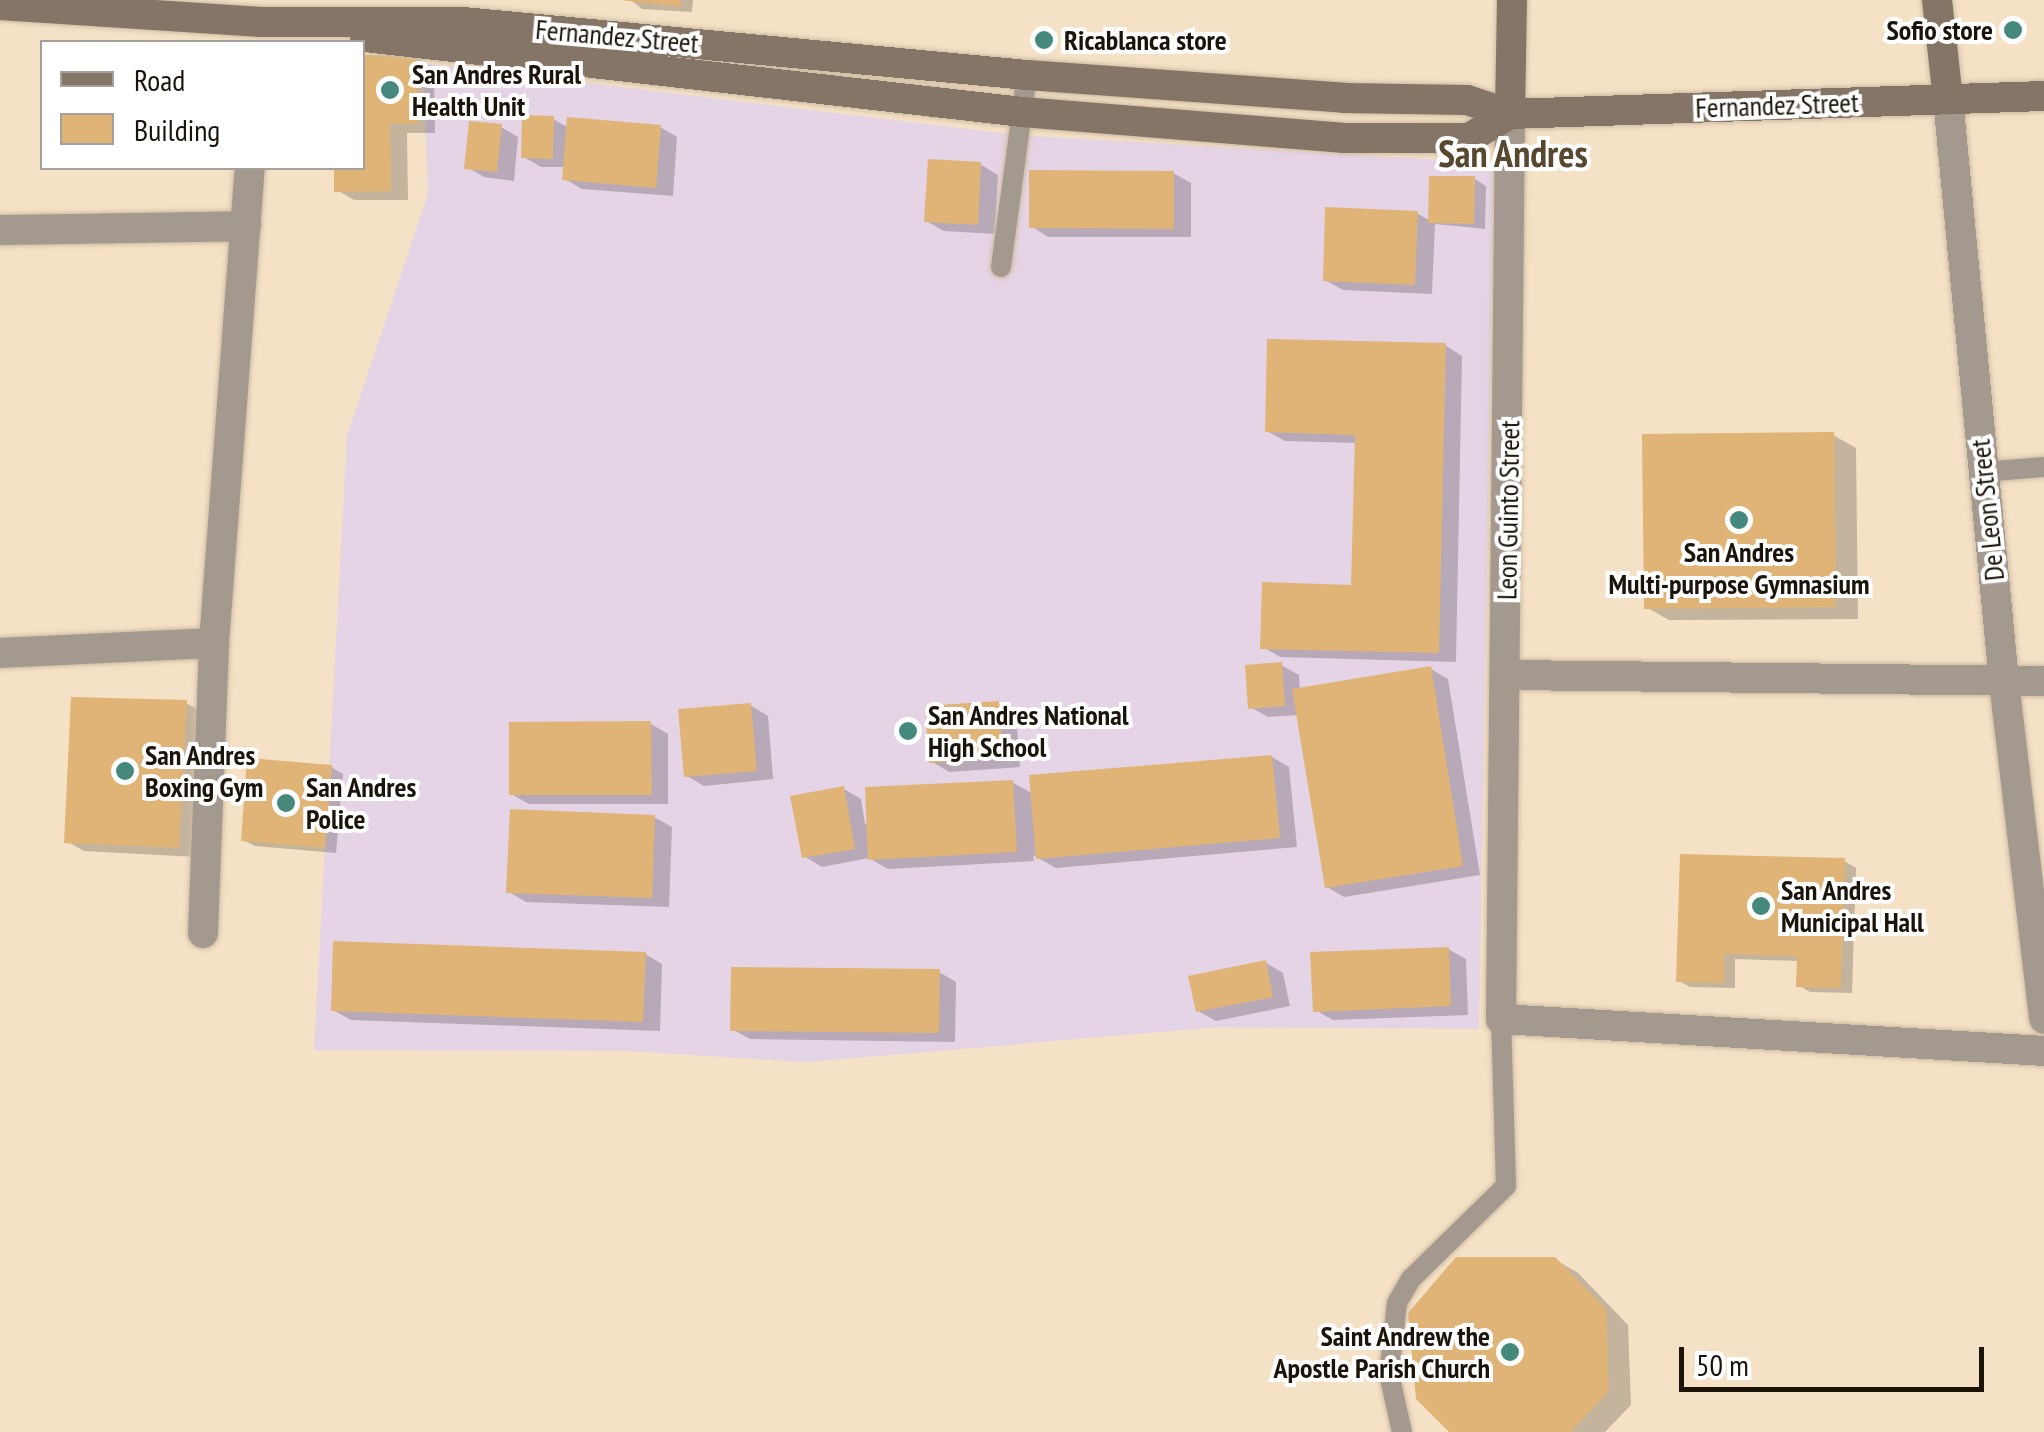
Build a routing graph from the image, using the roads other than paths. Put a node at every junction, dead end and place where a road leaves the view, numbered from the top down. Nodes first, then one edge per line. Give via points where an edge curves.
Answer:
1 (1512, 0) edge
2 (1937, 0) edge
3 (0, 5) edge
4 (463, 24) edge
5 (260, 32) edge
6 (1028, 75) junction
7 (2044, 96) edge
8 (1948, 99) junction
9 (1022, 112) junction
10 (1510, 114) junction
11 (250, 170) edge
12 (246, 226) junction
13 (0, 230) edge
14 (1001, 267) dead end
15 (2044, 467) edge
16 (1984, 472) junction
17 (214, 643) junction
18 (0, 653) edge
19 (1506, 674) junction
20 (2044, 681) edge
21 (2004, 682) junction
22 (2037, 927) edge
23 (204, 934) dead end
24 (1501, 1019) junction
25 (2044, 1019) edge
26 (2044, 1051) edge
27 (1402, 1432) edge

1 - 10 main road, Leon Guinto Street
2 - 8 main road, De Leon Street
3 - 5 main road, Fernandez Street
4 - 5 main road, Fernandez Street
4 - 6 main road, Fernandez Street
4 - 9 main road, Fernandez Street
6 - 9 lane
6 - 10 main road, Fernandez Street via 1467,100
7 - 8 main road, Fernandez Street
8 - 10 main road, Fernandez Street
8 - 16 street, De Leon Street
9 - 10 main road, Fernandez Street via 1406,140 1469,138
9 - 14 lane
10 - 19 street, Leon Guinto Street
11 - 12 street
12 - 13 street
12 - 17 street
15 - 16 lane
16 - 21 street, De Leon Street
17 - 18 street
17 - 23 street
19 - 21 street
19 - 24 street, Leon Guinto Street
20 - 21 street
21 - 22 street, De Leon Street
22 - 25 street, De Leon Street
24 - 26 street
24 - 27 lane via 1506,1186 1411,1279 1397,1304 1389,1374

